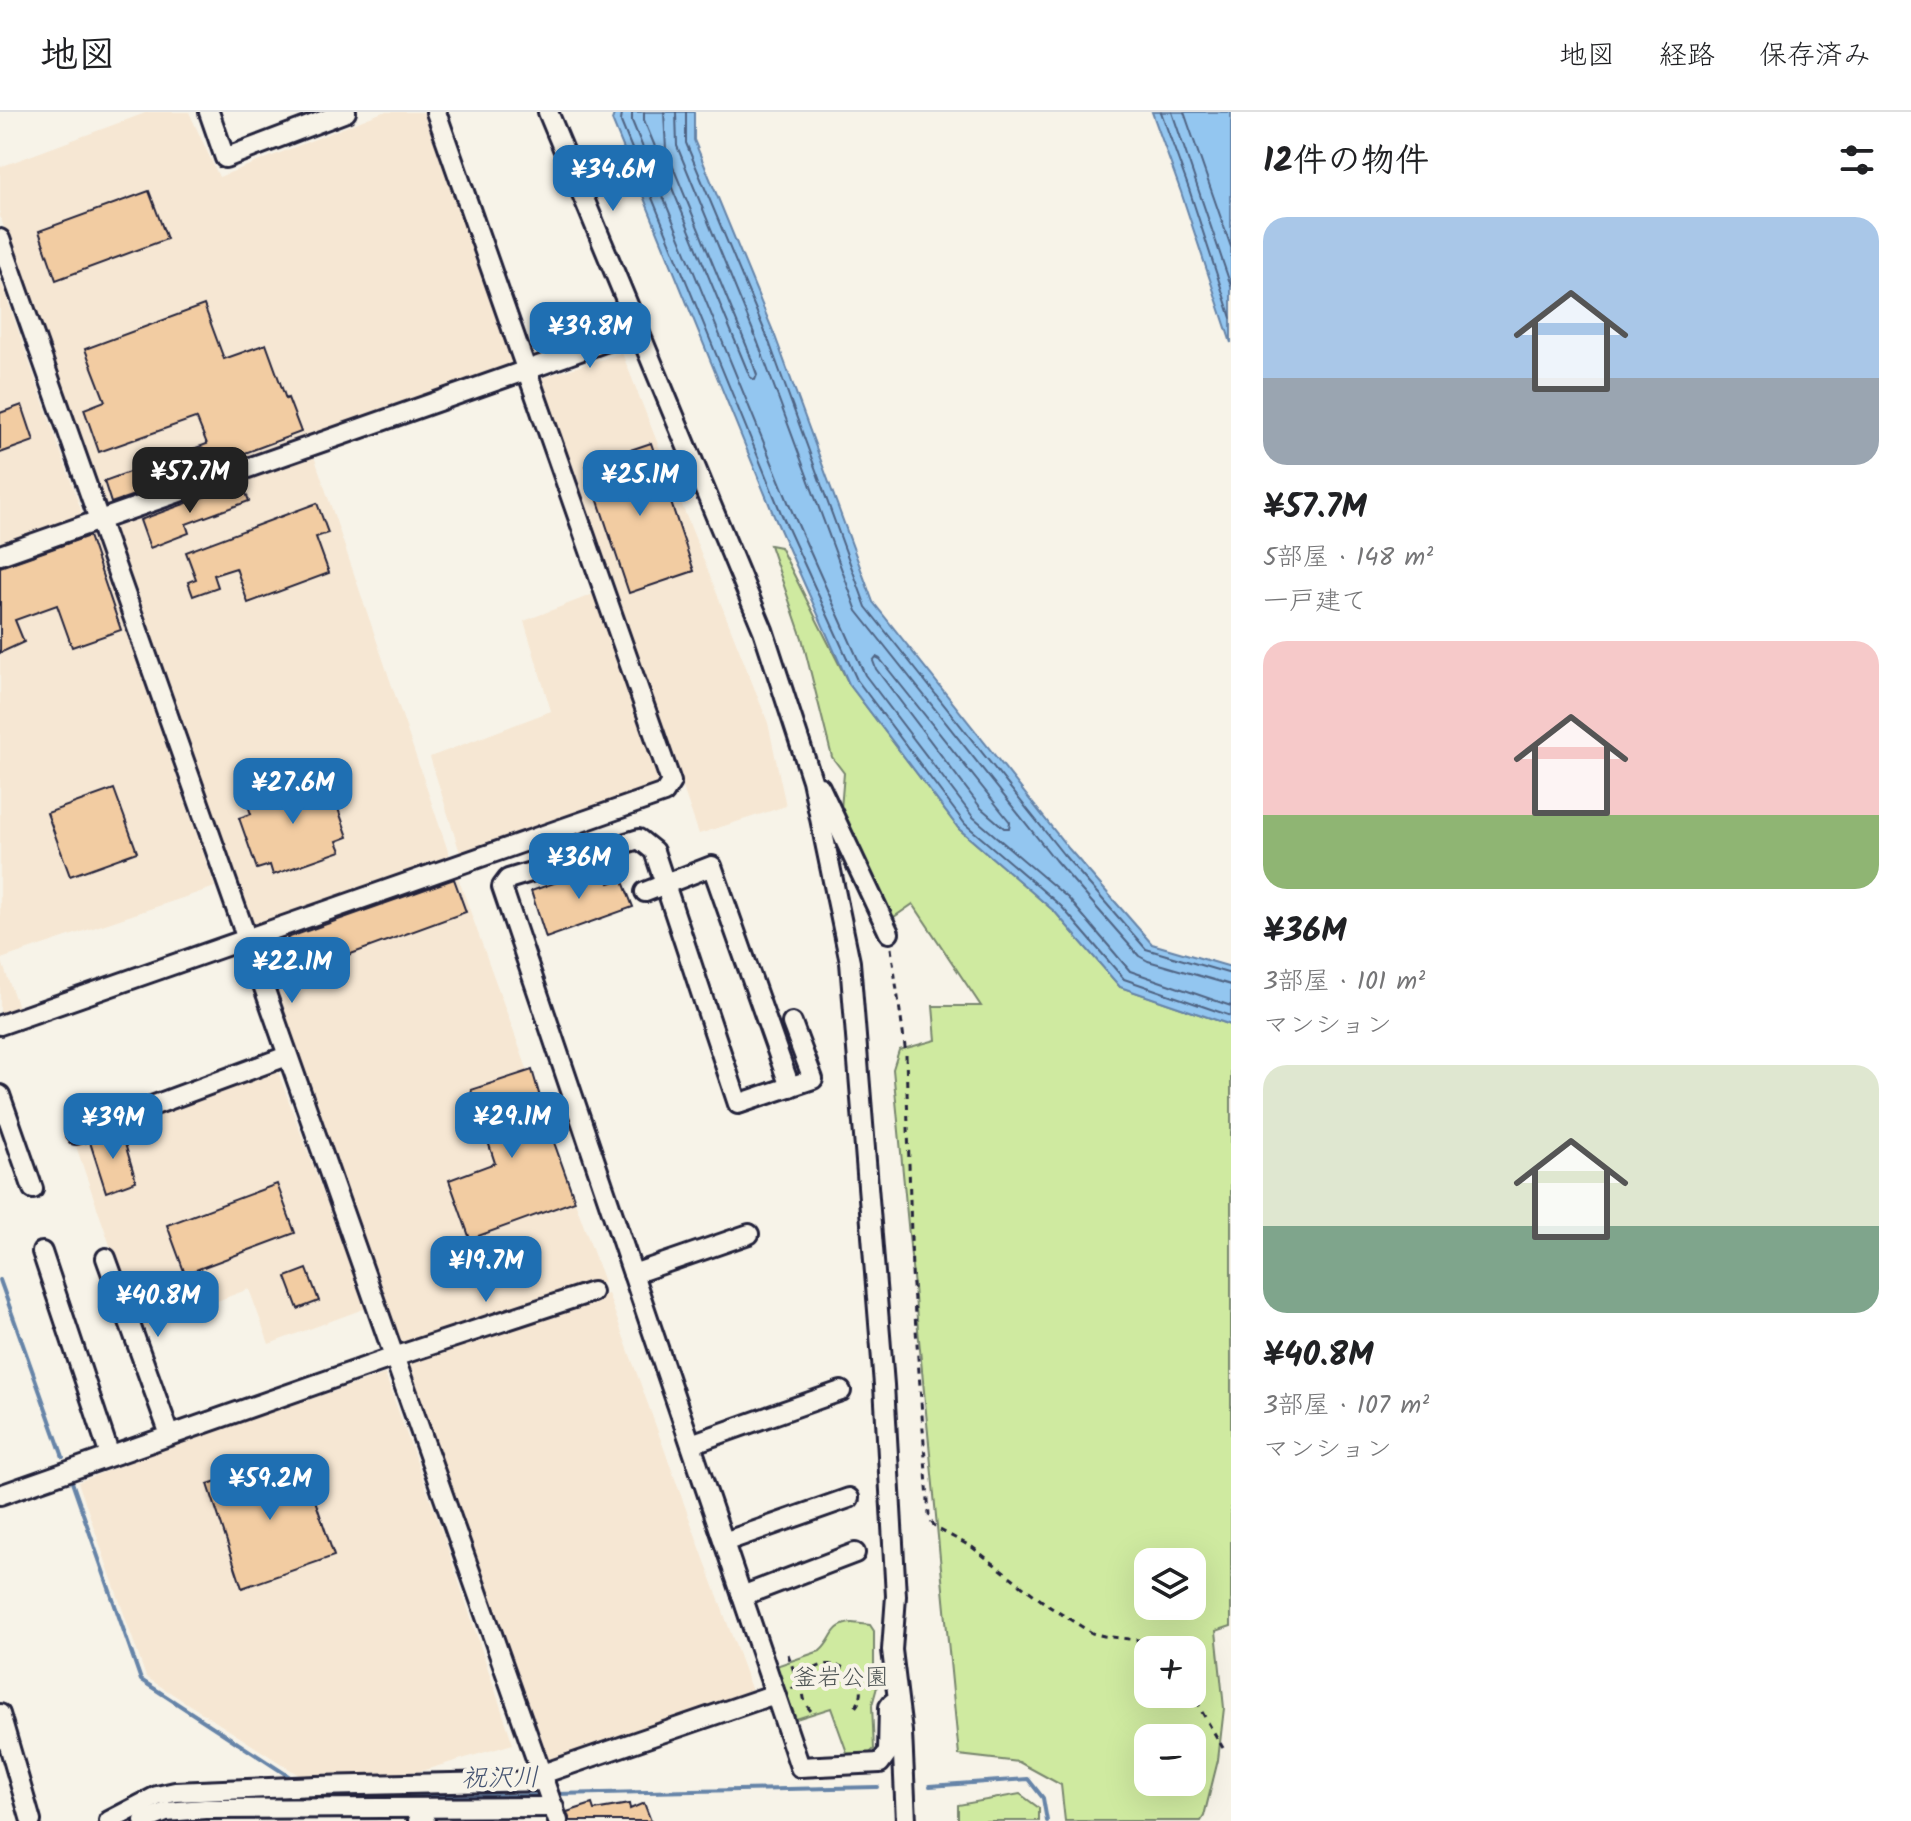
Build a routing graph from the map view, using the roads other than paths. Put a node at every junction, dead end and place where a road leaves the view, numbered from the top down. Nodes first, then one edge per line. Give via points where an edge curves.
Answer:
1 (209, 112) edge
2 (346, 112) edge
3 (436, 112) edge
4 (548, 112) edge
5 (0, 239) edge
6 (638, 330) junction
7 (527, 370) junction
8 (100, 519) junction
9 (0, 555) edge
10 (812, 780) junction
11 (665, 884) junction
12 (645, 892) dead end
13 (889, 933) road end
14 (246, 940) junction
15 (792, 1023) dead end
16 (0, 1025) edge
17 (287, 1056) junction
18 (790, 1087) junction
19 (0, 1095) edge
20 (76, 1134) dead end
21 (33, 1189) dead end
22 (749, 1234) dead end
23 (42, 1252) dead end
24 (106, 1258) dead end
25 (633, 1274) junction
26 (592, 1292) dead end
27 (394, 1357) junction
28 (841, 1391) dead end
29 (170, 1435) junction
30 (691, 1444) junction
31 (110, 1456) junction
32 (0, 1495) edge
33 (849, 1498) dead end
34 (724, 1542) junction
35 (855, 1553) dead end
36 (742, 1596) junction
37 (775, 1694) junction
38 (898, 1694) junction
39 (0, 1714) edge
40 (544, 1780) junction
41 (205, 1800) junction
42 (555, 1811) edge
43 (31, 1821) edge
44 (109, 1821) edge
45 (144, 1821) edge
46 (418, 1821) edge
47 (425, 1821) edge
48 (906, 1821) edge

1 - 2 street via 225,158
3 - 7 street
4 - 6 street
5 - 8 street
6 - 7 street
6 - 10 street via 763,630
7 - 8 street
7 - 14 street via 671,782 664,793
8 - 9 street
8 - 14 street
10 - 13 street via 823,790
10 - 38 street via 850,962 885,1400 896,1596 892,1650
11 - 12 street
11 - 18 street via 712,866
11 - 18 street via 738,1104
11 - 25 street via 654,851 639,839 508,879 502,887
14 - 16 street
14 - 17 street
15 - 18 street via 813,1079
17 - 20 street
17 - 27 street
19 - 21 street
22 - 25 street
23 - 31 street
24 - 29 street
25 - 30 street
26 - 27 street
27 - 29 street
27 - 40 street
28 - 30 street
29 - 31 street
30 - 34 street
31 - 32 street
33 - 34 street
34 - 36 street
35 - 36 street
36 - 37 street
37 - 38 street via 800,1767 880,1763 888,1752 889,1707
37 - 40 street
38 - 48 street
39 - 43 street
40 - 41 street via 292,1787
40 - 42 street
41 - 42 street
41 - 44 street via 175,1792
41 - 45 street
46 - 47 street

